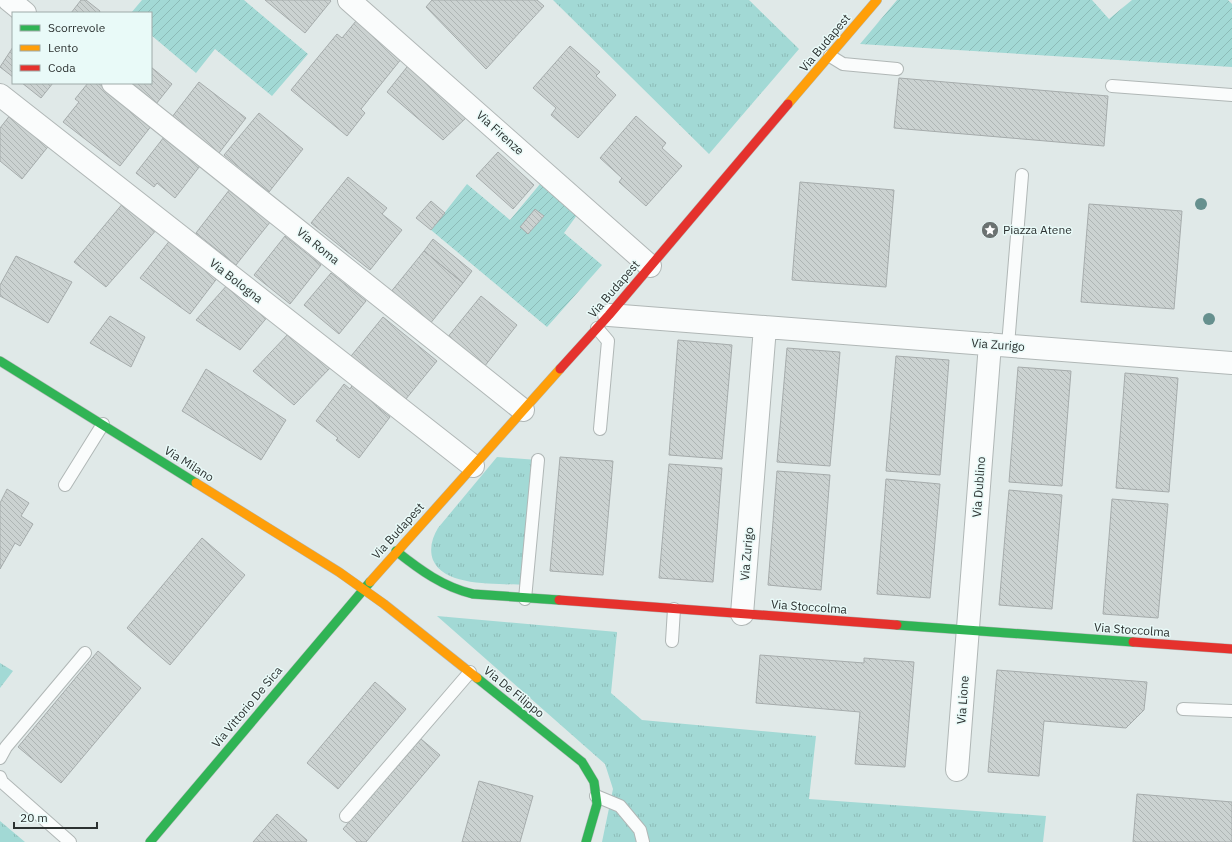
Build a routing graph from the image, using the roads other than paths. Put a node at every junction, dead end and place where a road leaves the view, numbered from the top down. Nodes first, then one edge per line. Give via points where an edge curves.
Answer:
1 (9, 0) edge
2 (349, 0) edge
3 (877, 0) edge
4 (24, 12) edge
5 (830, 56) junction
6 (897, 69) dead end
7 (114, 84) edge
8 (1112, 86) dead end
9 (0, 95) edge
10 (1232, 95) edge
11 (1022, 175) dead end
12 (650, 266) junction
13 (603, 321) junction
14 (765, 327) junction
15 (999, 345) junction
16 (0, 361) edge
17 (1232, 363) edge
18 (523, 410) junction
19 (103, 424) junction
20 (600, 429) dead end
21 (538, 460) dead end
22 (473, 466) junction
23 (65, 485) dead end
24 (396, 551) junction
25 (363, 589) junction
26 (525, 599) junction
27 (674, 610) junction
28 (742, 614) junction
29 (968, 630) junction
30 (672, 641) dead end
31 (1232, 649) edge
32 (85, 653) dead end
33 (470, 672) junction
34 (1183, 709) dead end
35 (1232, 710) edge
36 (0, 758) edge
37 (957, 770) dead end
38 (0, 777) edge
39 (596, 796) junction
40 (346, 816) dead end
41 (70, 842) edge
42 (150, 842) edge
43 (586, 842) edge
44 (643, 842) edge

1 - 4 street
2 - 12 street, Via Firenze
3 - 5 street, Via Budapest
5 - 6 lane via 843,64
5 - 12 street, Via Budapest
7 - 18 street, Via Roma
8 - 10 lane
9 - 22 street, Via Bologna
11 - 15 lane
12 - 13 street, Via Budapest
13 - 14 street, Via Zurigo
13 - 18 street, Via Budapest
13 - 20 lane via 608,341
14 - 15 street, Via Zurigo
14 - 28 street, Via Zurigo
15 - 17 street, Via Zurigo
15 - 29 street, Via Dublino
16 - 19 street, Via Milano
18 - 22 street, Via Budapest
19 - 23 lane
19 - 25 street, Via Milano
21 - 26 lane
22 - 24 street, Via Budapest
24 - 25 street, Via Budapest
24 - 26 street, Via Stoccolma via 426,575 460,592
25 - 33 street, Via De Filippo
25 - 42 street, Via Vittorio De Sica
26 - 27 street, Via Stoccolma
27 - 28 street, Via Stoccolma
27 - 30 lane
28 - 29 street, Via Stoccolma
29 - 31 street, Via Stoccolma
29 - 37 street, Via Lione
32 - 36 lane via 6,747
33 - 39 street, Via De Filippo via 582,762 594,782
33 - 40 lane
34 - 35 lane
38 - 41 lane via 2,782
39 - 43 street, Via De Filippo via 597,804
39 - 44 lane via 620,806 640,830

